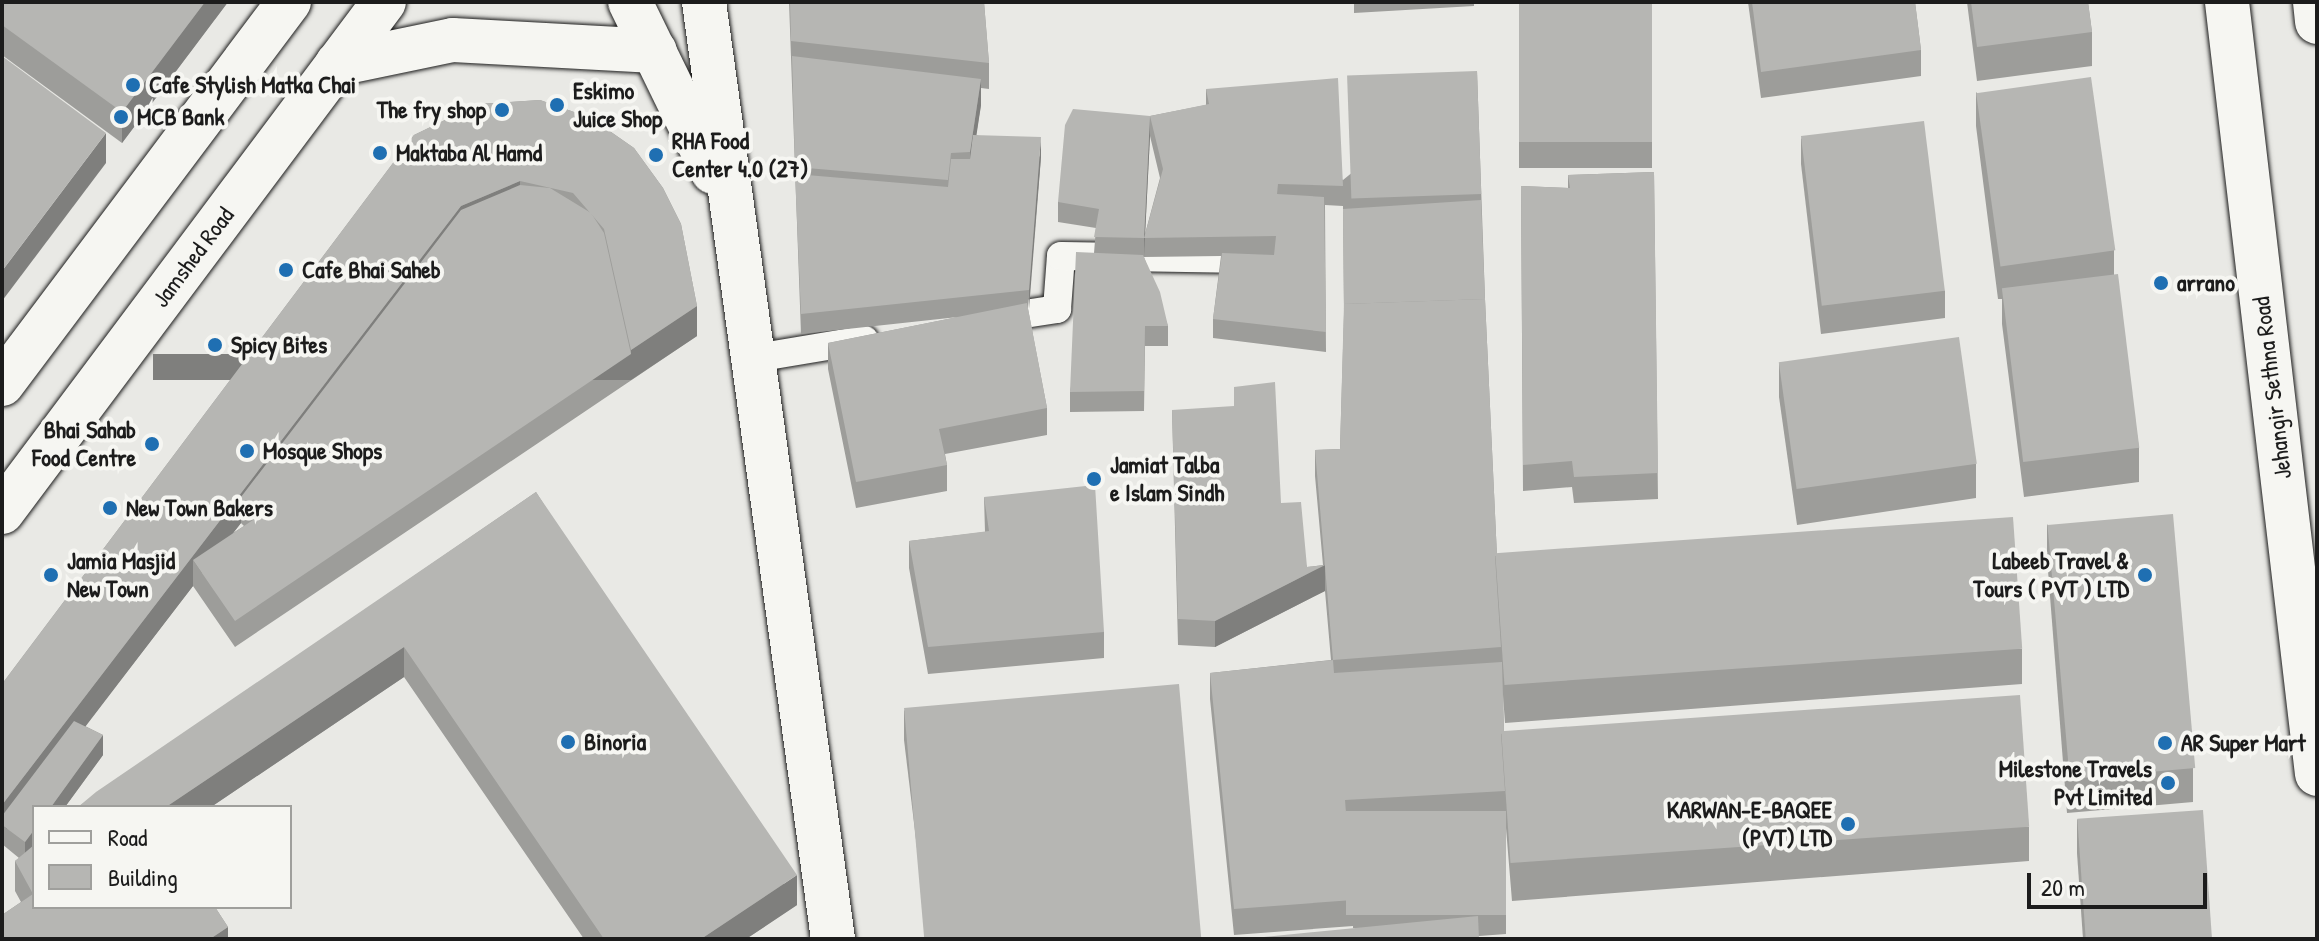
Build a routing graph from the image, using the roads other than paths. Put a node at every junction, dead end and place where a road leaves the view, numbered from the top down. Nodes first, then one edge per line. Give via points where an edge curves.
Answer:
1 (289, 2) edge
2 (384, 2) edge
3 (630, 2) edge
4 (704, 2) edge
5 (2227, 2) edge
6 (655, 51) junction
7 (337, 64) junction
8 (728, 203) junction
9 (1249, 259) edge
10 (965, 324) edge
11 (888, 336) edge
12 (750, 359) junction
13 (2, 384) edge
14 (2, 512) edge
15 (2317, 774) edge
16 (833, 939) edge

1 - 13 main road
2 - 7 main road, Jamshed Road
3 - 6 main road
4 - 8 main road
5 - 15 main road, Jehangir Sethna Road
6 - 7 main road via 453,40
6 - 8 main road
7 - 14 main road, Jamshed Road
8 - 12 main road
9 - 10 lane via 1061,256 1057,309
11 - 12 lane
12 - 16 main road

